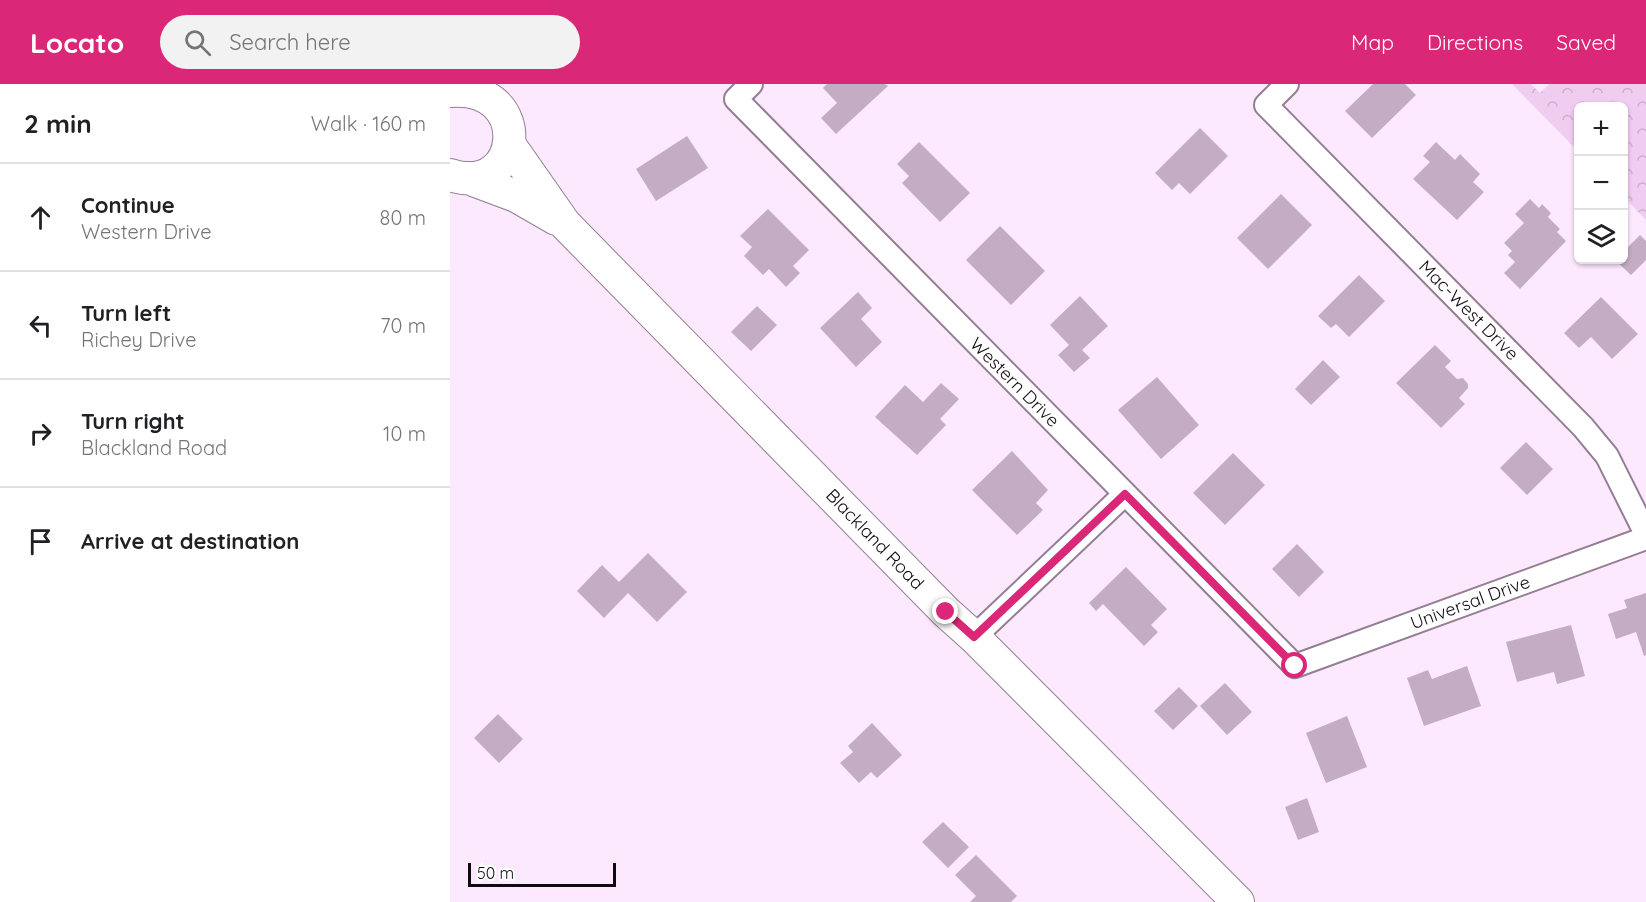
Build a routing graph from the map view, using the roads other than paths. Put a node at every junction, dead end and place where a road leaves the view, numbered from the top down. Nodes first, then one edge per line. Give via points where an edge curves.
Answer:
1 (510, 84) edge
2 (1287, 84) edge
3 (466, 88) edge
4 (743, 91) edge
5 (507, 129) junction
6 (459, 177) edge
7 (565, 224) junction
8 (1125, 494) junction
9 (1646, 536) edge
10 (974, 637) junction
11 (1295, 666) joint
12 (1238, 902) edge

1 - 5 street
2 - 9 street, Mac-West Drive via 1266,105 1583,427 1607,456
3 - 5 street, Blackland Road via 492,97 502,107
4 - 8 street, Western Drive
5 - 6 street via 507,150 500,163 488,172
5 - 7 street, Blackland Road
6 - 7 street, Blackland Road via 516,196
7 - 10 street, Blackland Road
8 - 10 street
8 - 11 street, Western Drive
9 - 11 street, Universal Drive
10 - 12 street, Blackland Road

